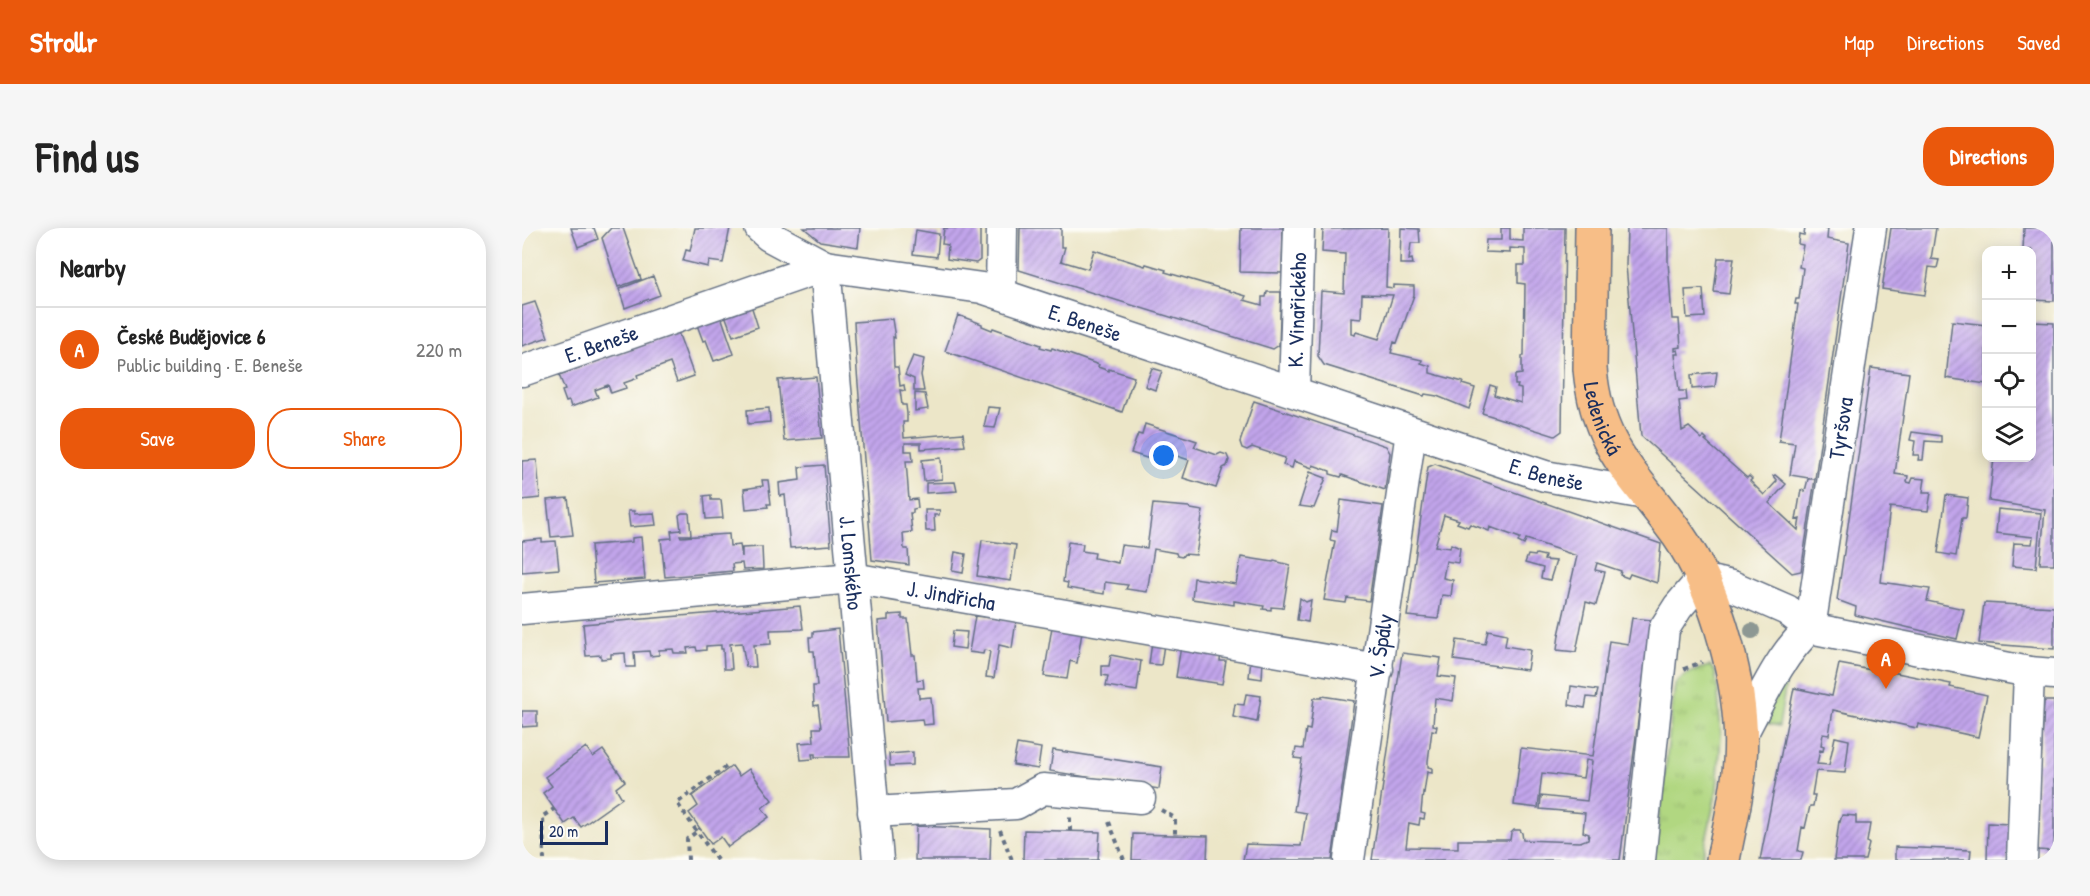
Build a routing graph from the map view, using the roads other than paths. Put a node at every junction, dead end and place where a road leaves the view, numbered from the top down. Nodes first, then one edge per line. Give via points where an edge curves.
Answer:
1 (760, 228) edge
2 (1002, 228) edge
3 (1299, 228) edge
4 (1592, 228) edge
5 (1871, 228) edge
6 (825, 266) junction
7 (1001, 294) junction
8 (522, 371) edge
9 (1294, 391) junction
10 (1411, 432) junction
11 (1646, 494) junction
12 (852, 578) junction
13 (1702, 579) junction
14 (522, 609) edge
15 (1810, 628) junction
16 (1378, 669) junction
17 (2042, 673) edge
18 (1740, 738) junction
19 (1140, 798) dead end
20 (873, 812) junction
21 (878, 860) edge
22 (1349, 860) edge
23 (1640, 860) edge
24 (1723, 860) edge
25 (2022, 860) edge

1 - 6 street
2 - 7 street
3 - 9 street, K. Vinařického
4 - 11 main road, Ledenická via 1590,369 1595,403 1614,450
5 - 15 street, Tyršova
6 - 7 street, E. Beneše
6 - 8 street, E. Beneše
6 - 12 street, J. Lomského
7 - 9 street, E. Beneše
9 - 10 street, E. Beneše
10 - 11 street, E. Beneše via 1545,476
10 - 16 street, V. Špály
11 - 13 main road, Ledenická via 1678,535
12 - 14 street, J. Jindřicha
12 - 16 street, J. Jindřicha
12 - 20 street, J. Lomského
13 - 15 street via 1732,586 1787,610
13 - 18 main road, Ledenická via 1731,659
13 - 23 street via 1664,629
15 - 17 street
15 - 18 street, Ledenická via 1784,659
16 - 22 street, V. Špály
17 - 25 street
18 - 24 main road, Ledenická via 1736,794
19 - 20 street via 1042,789 1016,804
20 - 21 street, J. Lomského

